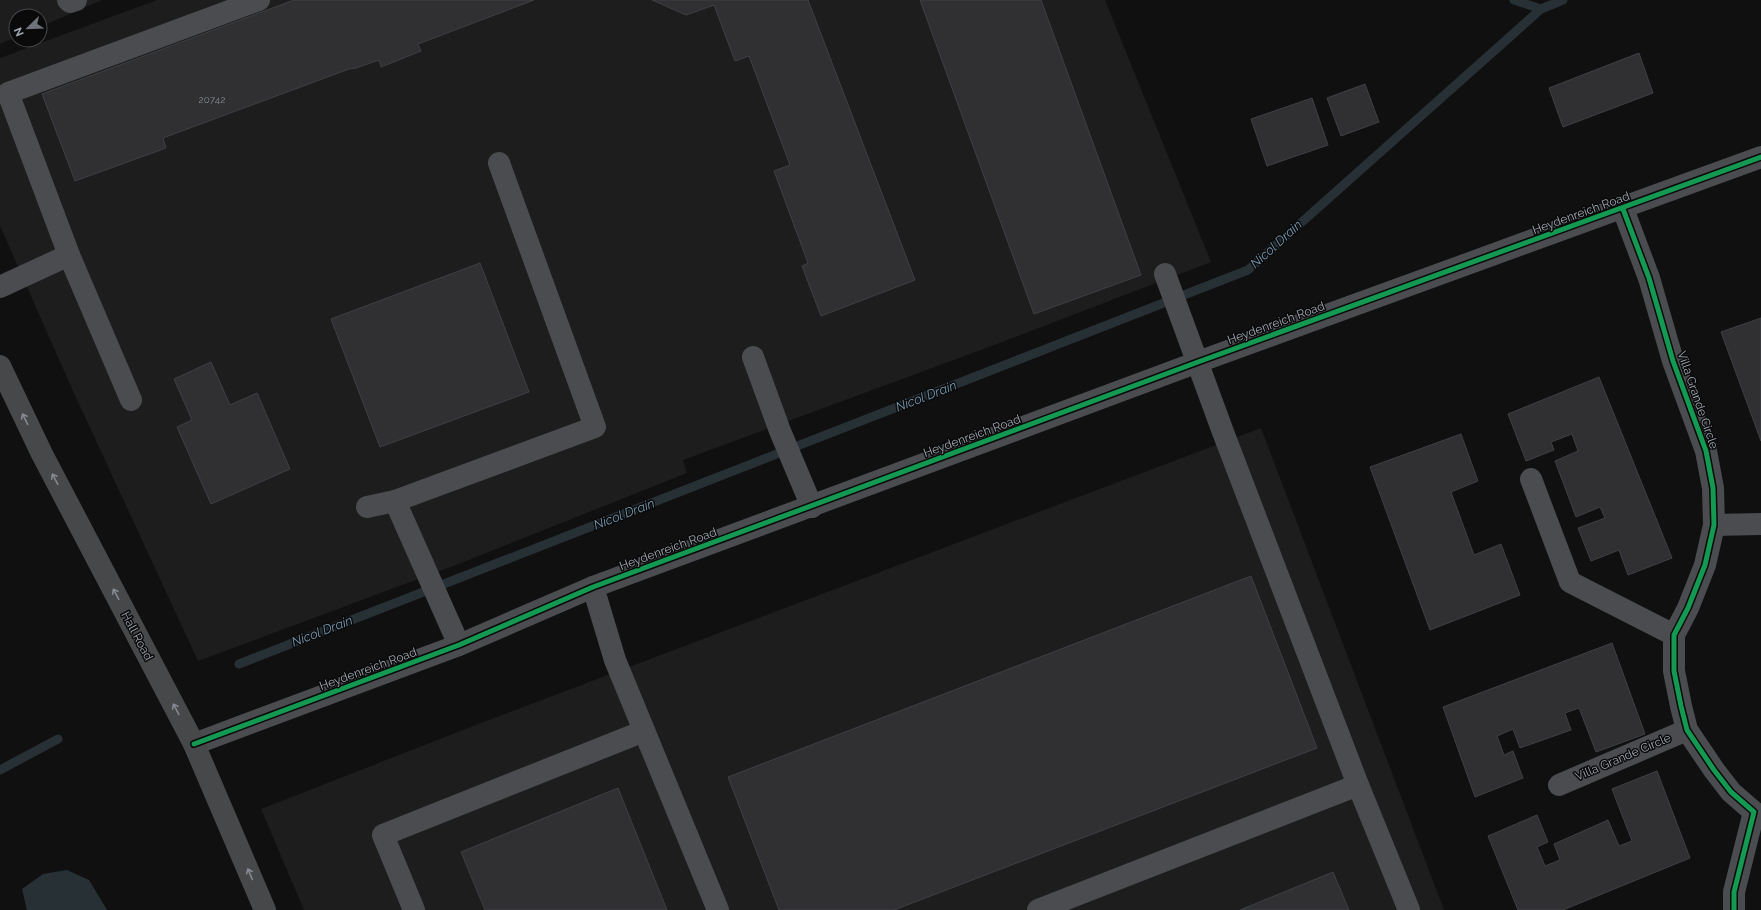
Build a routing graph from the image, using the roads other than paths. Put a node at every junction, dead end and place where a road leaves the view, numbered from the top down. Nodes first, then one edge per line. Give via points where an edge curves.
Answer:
1 (68, 0) edge
2 (76, 0) edge
3 (259, 0) edge
4 (1761, 157) edge
5 (499, 163) dead end
6 (1623, 209) junction
7 (69, 255) junction
8 (1165, 274) dead end
9 (0, 286) edge
10 (753, 357) dead end
11 (1198, 362) junction
12 (0, 366) edge
13 (131, 400) dead end
14 (1531, 479) dead end
15 (396, 501) junction
16 (367, 507) dead end
17 (812, 507) junction
18 (1761, 524) edge
19 (1714, 525) junction
20 (593, 588) junction
21 (1674, 635) junction
22 (460, 645) junction
23 (644, 730) junction
24 (1687, 730) junction
25 (194, 744) junction
26 (1358, 785) junction
27 (1558, 785) dead end
28 (1758, 813) edge
29 (265, 910) edge
30 (414, 910) edge
31 (718, 910) edge
32 (1038, 910) edge
33 (1409, 910) edge
34 (1734, 910) edge

1 - 2 street
3 - 7 street via 8,93
4 - 6 street, Heydenreich Road
5 - 15 street via 596,427
6 - 11 street, Heydenreich Road
6 - 19 street, Villa Grande Circle via 1649,278 1673,361 1706,451 1713,488
7 - 9 street
7 - 13 street
8 - 11 street
10 - 17 street
11 - 17 street, Heydenreich Road
11 - 26 street
25 -> 12 highway, Hall Road via 42,454
14 - 21 street via 1570,582
15 - 16 street
15 - 22 street
17 - 20 street, Heydenreich Road
18 - 19 street
19 - 21 street, Villa Grande Circle via 1705,565
20 - 22 street, Heydenreich Road
20 - 23 street via 615,660
21 - 24 street, Villa Grande Circle via 1674,672
22 - 25 street, Heydenreich Road
23 - 30 street via 383,835
23 - 31 street
24 - 27 street, Villa Grande Circle
24 - 28 street, Villa Grande Circle via 1731,792
29 -> 25 highway, Hall Road
26 - 32 street
26 - 33 street
28 - 34 street, Villa Grande Circle via 1734,892

